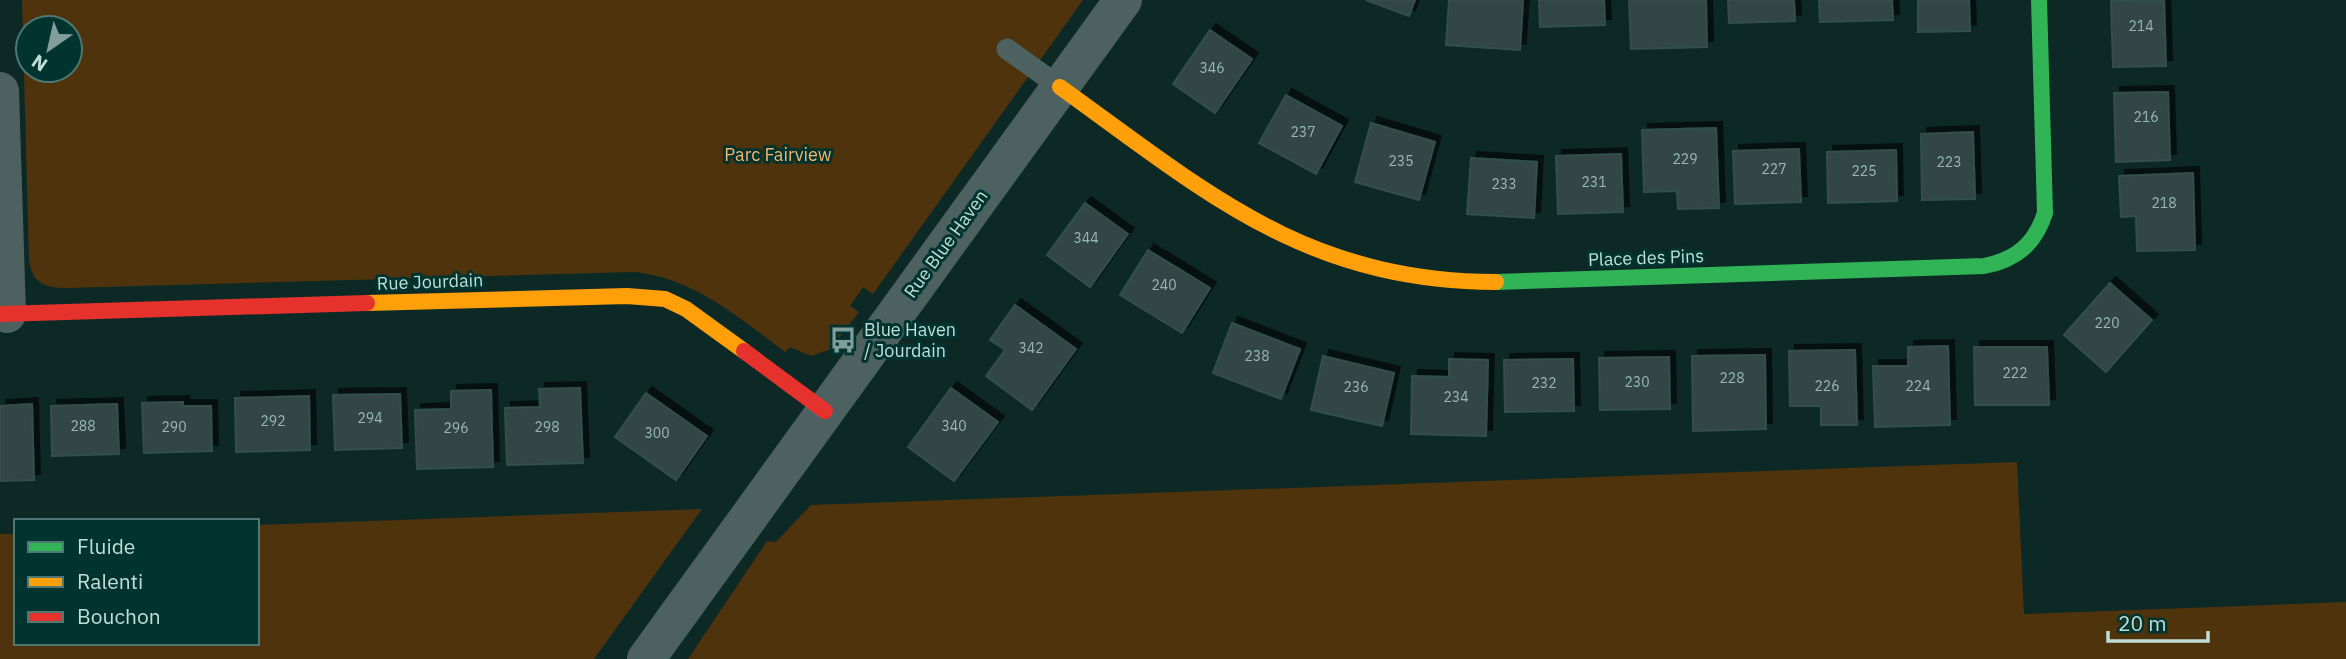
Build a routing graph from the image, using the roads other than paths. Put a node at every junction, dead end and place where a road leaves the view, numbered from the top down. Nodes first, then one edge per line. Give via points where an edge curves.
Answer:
1 (1123, 0) edge
2 (2039, 0) edge
3 (1007, 49) dead end
4 (1060, 87) junction
5 (0, 91) edge
6 (3, 314) edge
7 (825, 411) junction
8 (646, 659) edge

1 - 4 street, Rue Blue Haven
2 - 4 street, Place des Pins via 2045,213 2038,236 2025,250 1984,266 1494,282 1393,272 1315,250 1269,230 1195,185
3 - 4 lane
4 - 7 street, Rue Blue Haven
5 - 6 street
6 - 7 street, Rue Jourdain via 627,296 665,299 698,317
7 - 8 street, Rue Blue Haven

